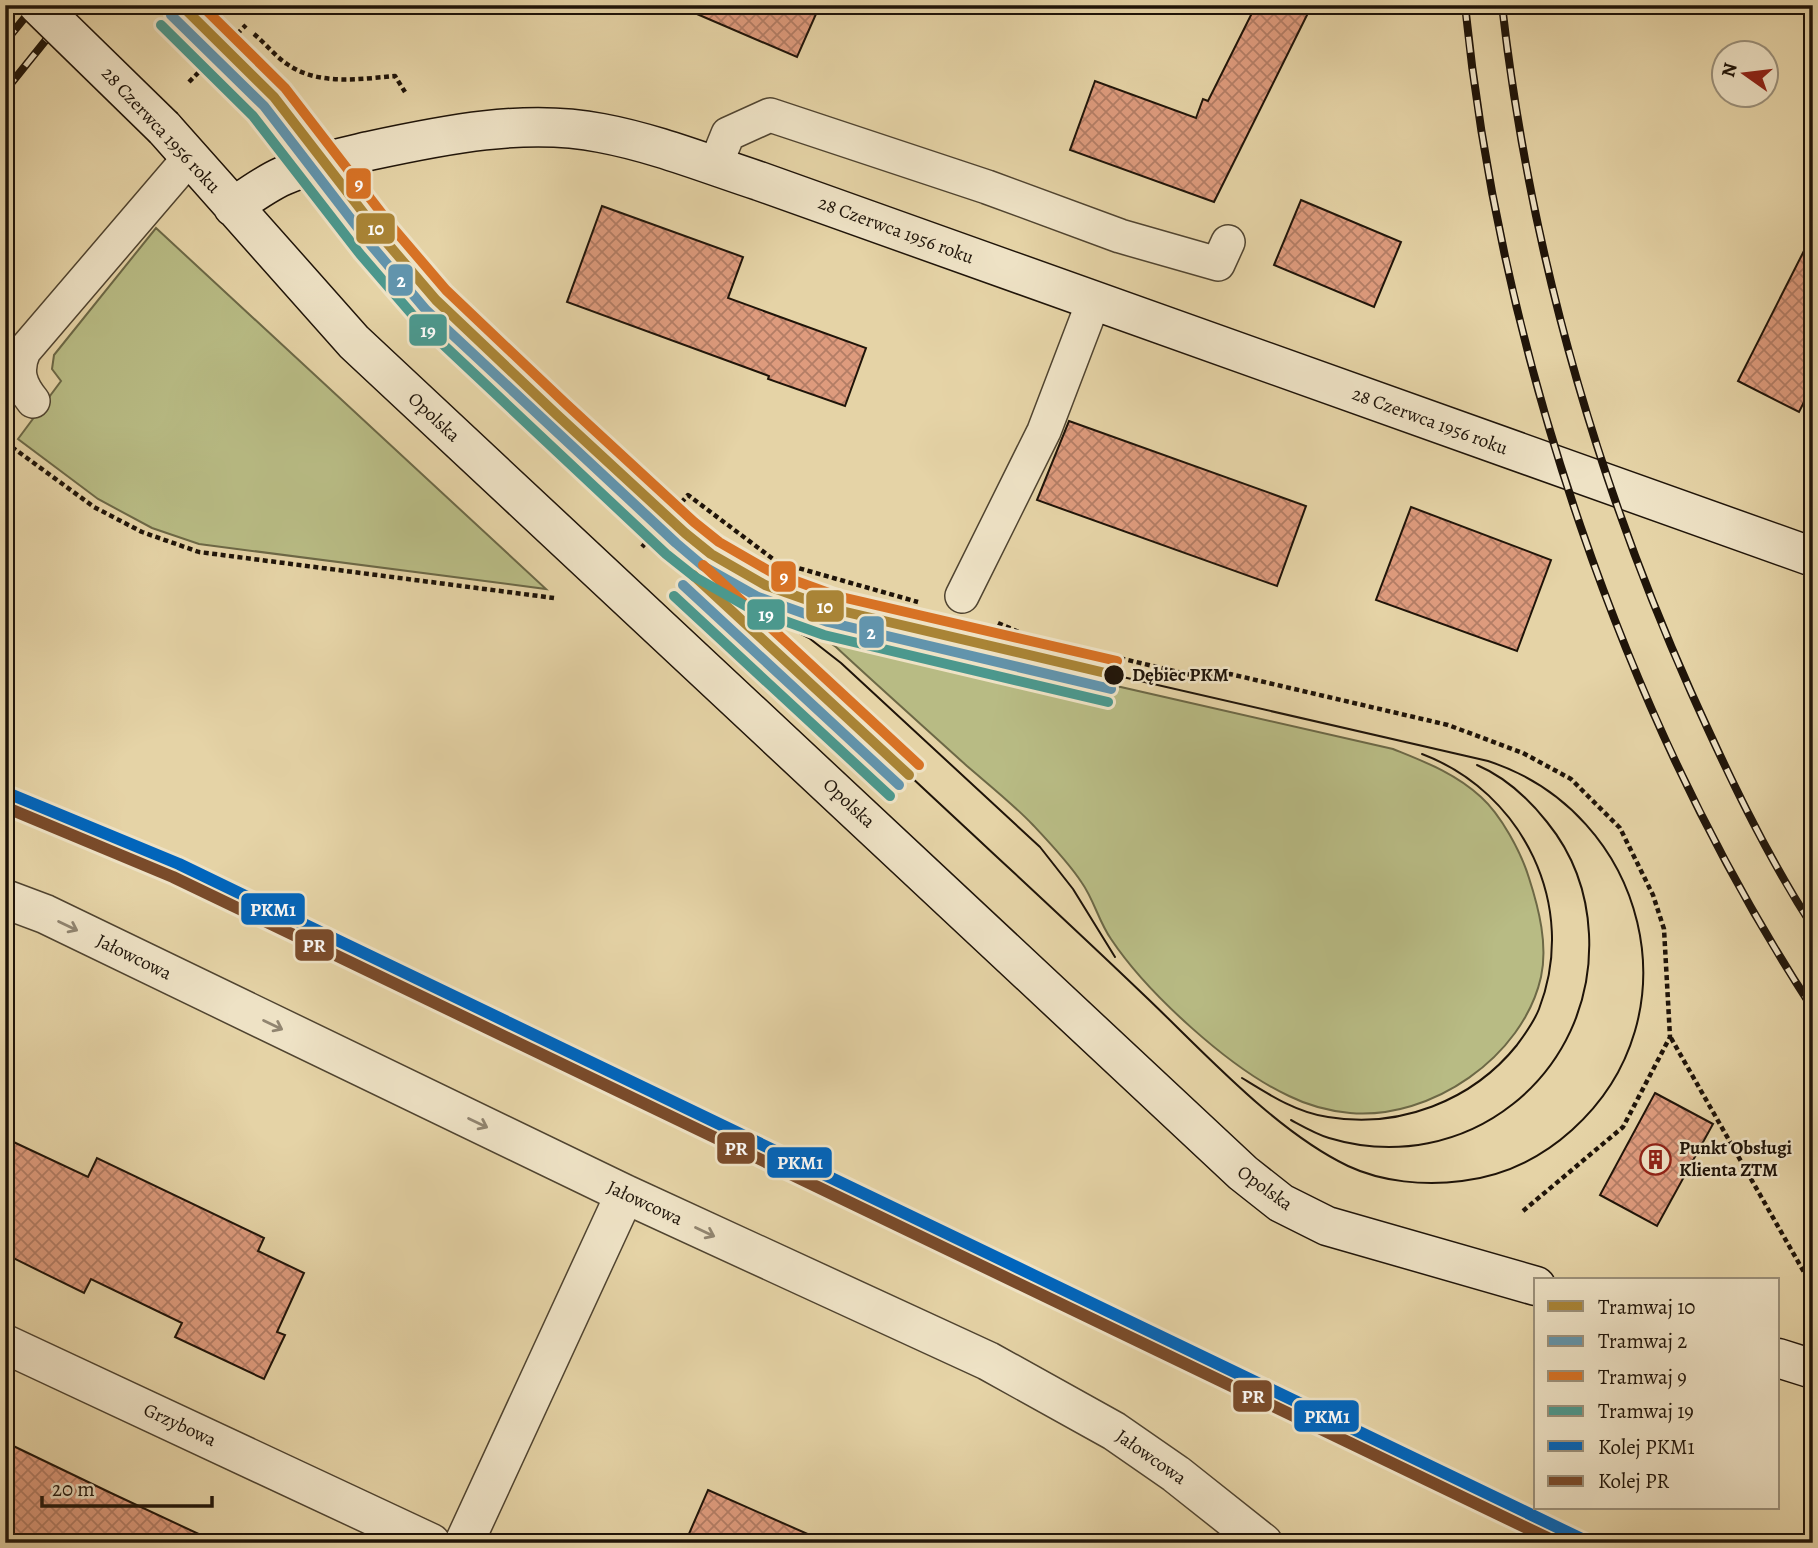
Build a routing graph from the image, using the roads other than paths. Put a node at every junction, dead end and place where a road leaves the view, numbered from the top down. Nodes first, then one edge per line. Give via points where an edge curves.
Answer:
1 (38, 5) edge
2 (190, 157) junction
3 (715, 166) junction
4 (233, 207) junction
5 (1228, 242) dead end
6 (1094, 300) junction
7 (19, 390) edge
8 (1813, 557) edge
9 (960, 603) road end
10 (5, 899) edge
11 (625, 1194) junction
12 (1534, 1285) edge
13 (5, 1343) edge
14 (1780, 1358) edge
15 (1813, 1370) edge
16 (431, 1543) edge
17 (464, 1543) edge
18 (1263, 1543) edge

1 - 2 street, 28 Czerwca 1956 roku, bridge
2 - 4 street, 28 Czerwca 1956 roku
2 - 7 lane via 24,351
3 - 4 street, 28 Czerwca 1956 roku via 573,128 510,129 432,138 310,166 283,176
3 - 5 lane via 728,134 771,114 1120,236 1218,264
3 - 6 street, 28 Czerwca 1956 roku
4 - 12 street, Opolska via 354,342 1252,1181 1327,1226
6 - 8 street, 28 Czerwca 1956 roku
6 - 9 lane via 1044,431
10 -> 11 street, Jałowcowa
11 - 17 street
11 -> 18 street, Jałowcowa via 1000,1367 1114,1431
13 - 16 street, Grzybowa
14 - 15 street

